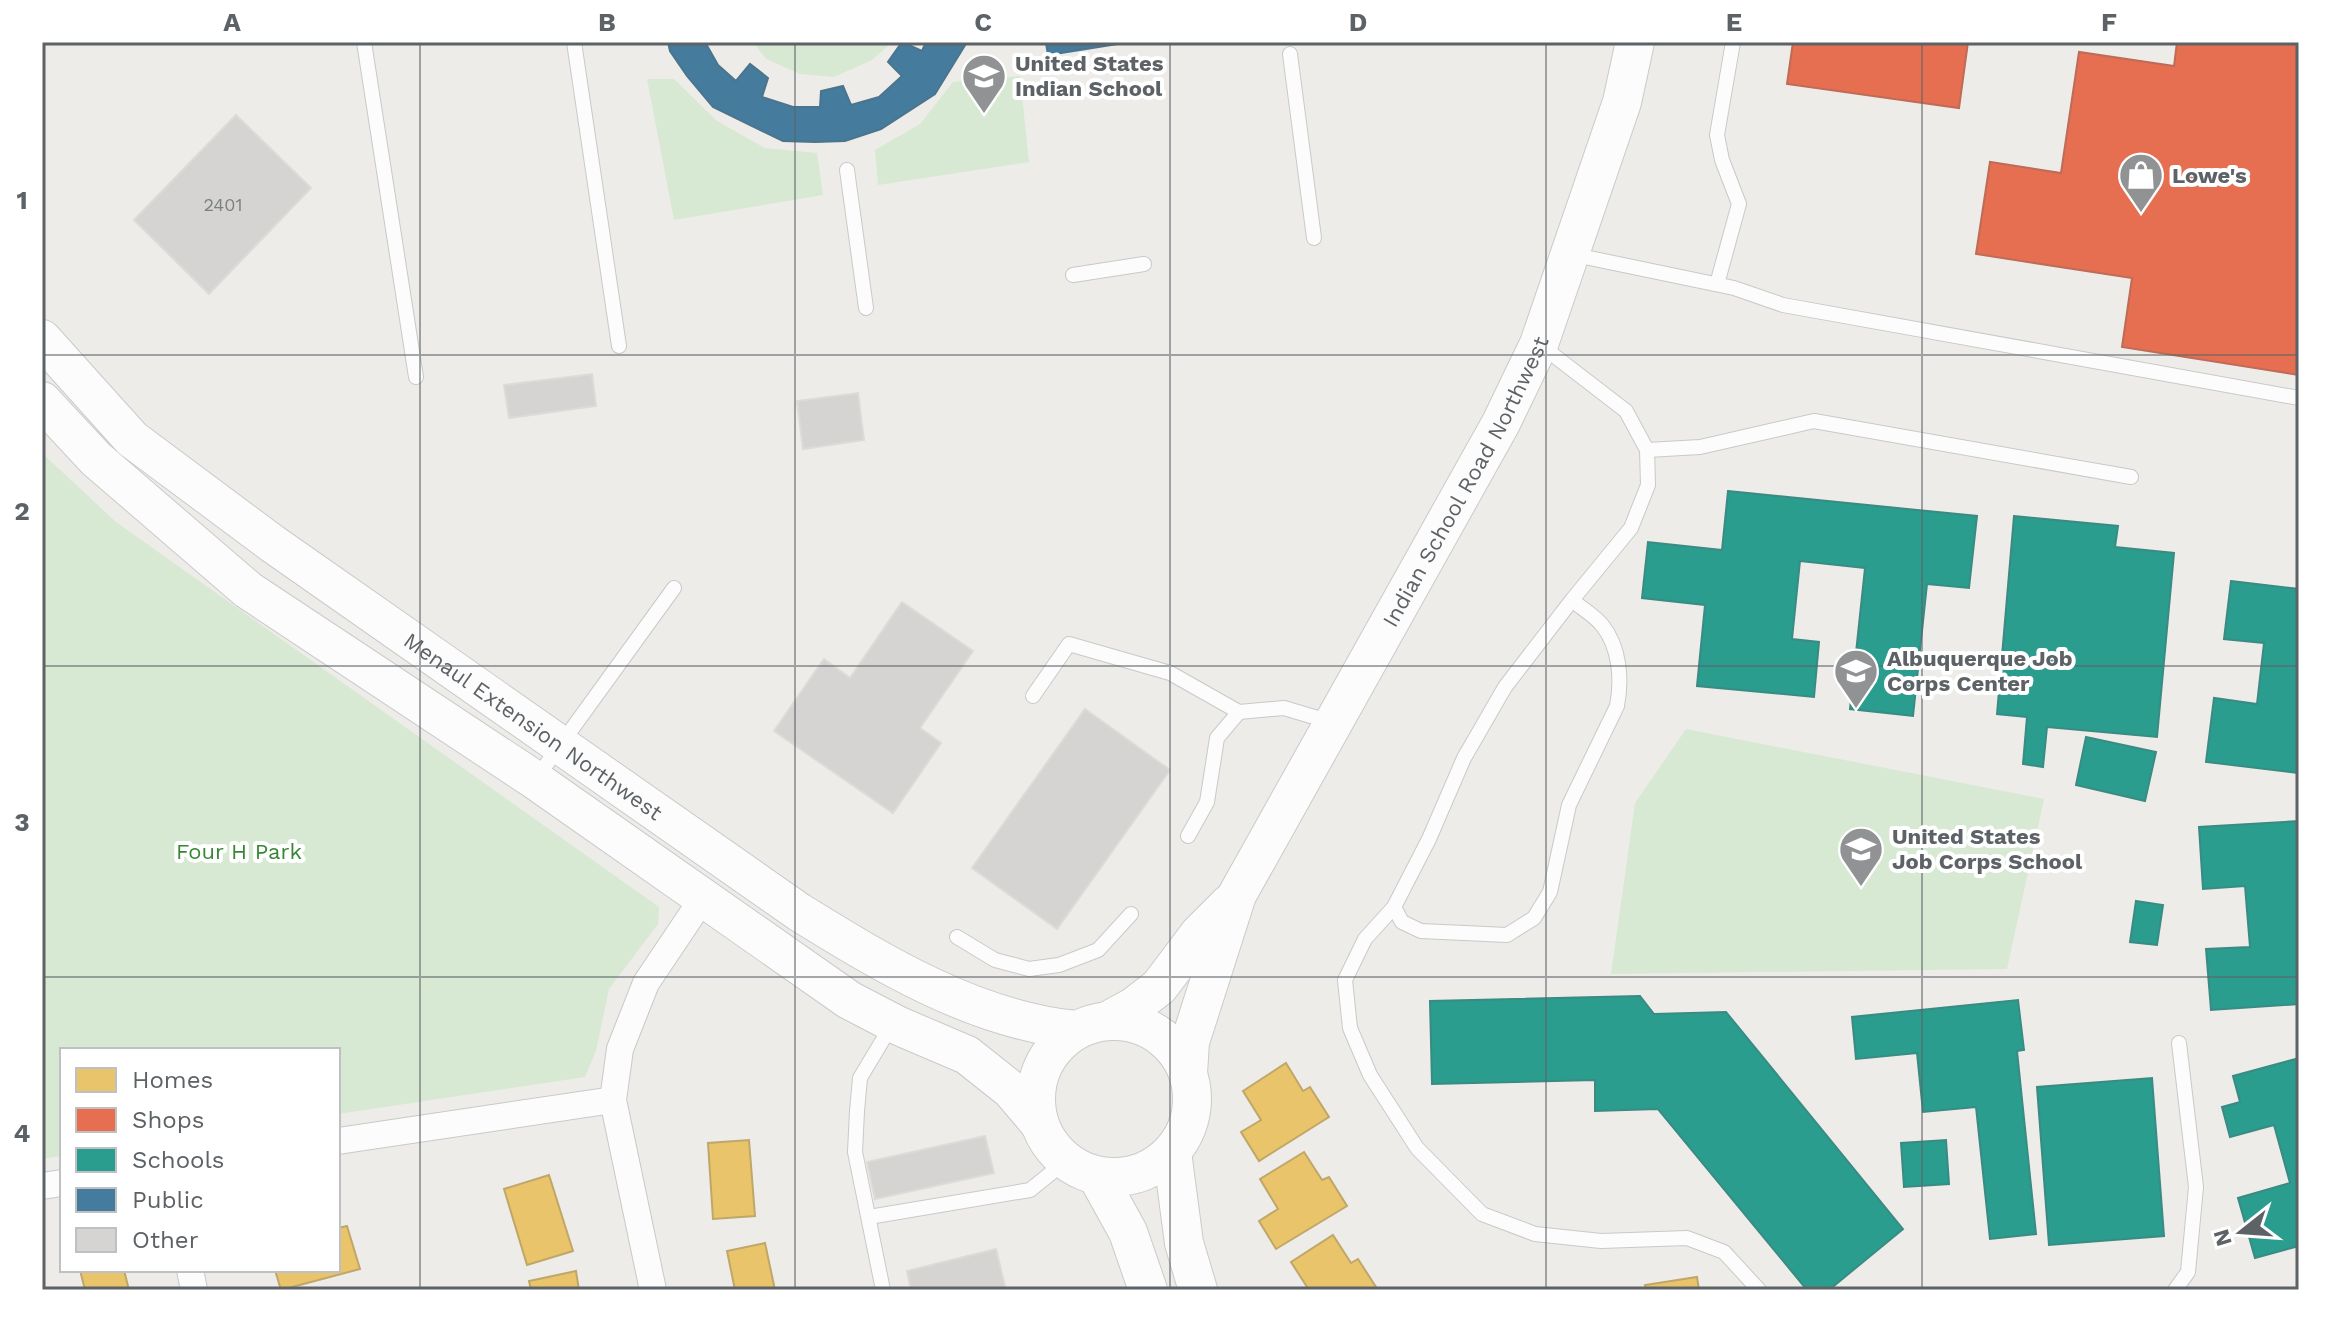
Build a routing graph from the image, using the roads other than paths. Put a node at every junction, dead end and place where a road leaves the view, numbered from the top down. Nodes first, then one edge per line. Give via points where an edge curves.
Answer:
1 (364, 42) edge
2 (574, 42) edge
3 (1635, 42) edge
4 (1733, 42) edge
5 (1290, 54) dead end
6 (847, 170) dead end
7 (1314, 238) dead end
8 (1570, 254) junction
9 (1144, 264) dead end
10 (1073, 275) dead end
11 (1717, 284) junction
12 (866, 308) dead end
13 (42, 339) edge
14 (1539, 344) junction
15 (619, 346) dead end
16 (416, 377) dead end
17 (2299, 398) edge
18 (42, 401) edge
19 (1647, 450) junction
20 (2131, 477) dead end
21 (674, 588) dead end
22 (1572, 600) junction
23 (1033, 696) dead end
24 (1239, 712) junction
25 (1335, 723) junction
26 (561, 744) junction
27 (535, 780) junction
28 (1188, 836) dead end
29 (1237, 895) junction
30 (703, 898) junction
31 (1394, 907) junction
32 (1131, 914) dead end
33 (957, 937) dead end
34 (893, 1023) junction
35 (1092, 1025) junction
36 (2179, 1043) dead end
37 (1188, 1073) junction
38 (613, 1100) junction
39 (1039, 1123) junction
40 (340, 1141) edge
41 (1172, 1152) junction
42 (1081, 1168) junction
43 (869, 1217) junction
44 (653, 1290) edge
45 (883, 1290) edge
46 (1148, 1290) edge
47 (1198, 1290) edge
48 (1759, 1290) edge
49 (2175, 1290) edge

1 - 16 lane
2 - 15 lane
3 - 8 main road, Indian School Road Northwest via 1622,102
4 - 11 lane via 1717,135 1739,204
5 - 7 lane
6 - 12 lane
8 - 11 lane
8 - 14 main road, Indian School Road Northwest
9 - 10 lane
11 - 17 lane via 1783,305
13 - 26 main road, Menaul Extension Northwest via 132,439
14 - 19 lane via 1626,411
14 - 25 main road, Indian School Road Northwest
18 - 27 main road, Menaul Extension Northwest via 96,459 248,590
19 - 20 lane via 1700,447 1814,421
19 - 22 lane via 1648,485 1631,528
21 - 26 lane
22 - 31 lane via 1505,687 1470,746
22 - 31 lane via 1602,625 1615,650 1620,690 1569,805 1550,892 1534,918 1507,935 1421,931 1402,922
23 - 24 lane via 1069,644 1170,673
24 - 25 lane via 1284,708
24 - 28 lane via 1217,738 1207,802
25 - 29 main road, Indian School Road Northwest
26 - 27 lane
26 - 35 main road, Menaul Extension Northwest via 866,954 928,986 1039,1026
27 - 30 main road, Menaul Extension Northwest
29 - 35 main road, Indian School Road Northwest via 1159,987 1133,1007
29 - 37 main road, Indian School Road Northwest via 1190,1042
30 - 34 main road, Menaul Extension Northwest via 849,1000
30 - 38 street via 646,983 620,1049
31 - 48 lane via 1365,939 1345,980 1350,1028 1370,1075 1417,1148 1482,1214 1535,1234 1601,1241 1687,1238 1724,1252
32 - 33 lane via 1098,950 1059,965 1029,969 995,960
34 - 39 main road, Menaul Extension Northwest via 967,1055 1011,1090
34 - 43 lane via 860,1078 855,1152
35 - 37 main road via 1134,1023 1158,1033 1176,1050
35 - 39 main road via 1055,1047 1041,1070 1036,1096
36 - 49 lane via 2196,1187 2188,1272
37 - 41 main road via 1191,1115
38 - 40 street
38 - 44 street
39 - 42 main road via 1050,1144
41 - 42 main road via 1137,1174 1117,1177
41 - 47 main road via 1184,1243
42 - 43 lane via 1030,1190
42 - 46 main road via 1128,1232
43 - 45 lane

